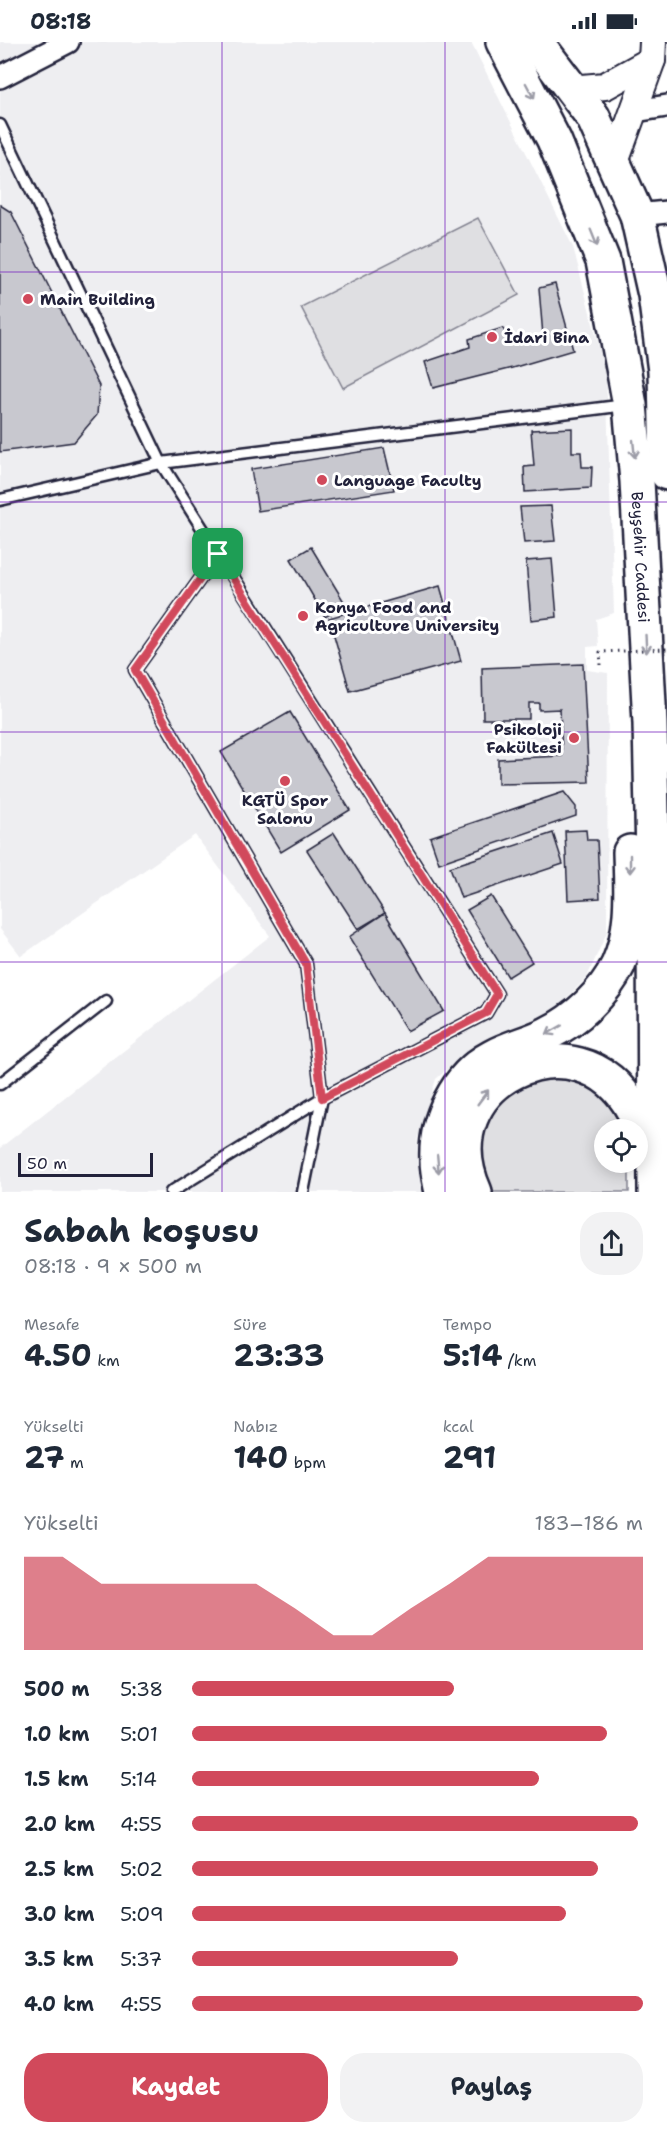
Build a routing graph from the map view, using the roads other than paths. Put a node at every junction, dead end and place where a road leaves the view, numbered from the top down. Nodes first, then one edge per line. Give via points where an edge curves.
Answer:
1 (68, 42) edge
2 (504, 42) edge
3 (536, 42) edge
4 (652, 51) edge
5 (0, 76) edge
6 (570, 89) junction
7 (667, 106) edge
8 (635, 111) junction
9 (593, 117) junction
10 (0, 125) edge
11 (554, 140) junction
12 (615, 165) junction
13 (572, 184) junction
14 (652, 213) edge
15 (666, 371) edge
16 (630, 405) junction
17 (161, 463) junction
18 (667, 473) edge
19 (0, 500) edge
20 (218, 554) junction
21 (650, 747) junction
22 (106, 1001) dead end
23 (0, 1084) edge
24 (322, 1098) junction
25 (171, 1192) edge
26 (303, 1192) edge
27 (442, 1192) edge
28 (475, 1192) edge
29 (654, 1192) edge

1 - 5 street
2 -> 11 main road
3 - 6 main road
4 - 6 street via 605,86
4 - 8 street
4 - 9 street
6 - 9 main road
7 - 8 street
8 - 12 street
9 - 11 main road
9 - 12 main road
10 - 17 lane
11 - 13 main road, Beyşehir Caddesi
12 - 13 main road via 602,177
12 - 14 main road
13 -> 16 main road, Beyşehir Caddesi via 603,261
14 - 15 main road via 655,295
15 - 18 main road
16 - 17 lane
16 -> 21 main road, Beyşehir Caddesi
17 - 19 lane
17 - 20 lane
20 - 24 lane via 135,670 306,964
20 - 24 lane via 497,994 486,1013
21 -> 27 main road via 641,762 632,802 630,922 618,965 600,993 574,1018 546,1035 491,1057 466,1077 447,1106 437,1142
21 - 29 main road, Beyşehir Caddesi
22 - 23 lane
24 - 25 lane
24 - 26 lane
28 -> 29 main road via 465,1160 465,1141 477,1105 488,1090 519,1068 556,1062 593,1071 623,1094 641,1130

